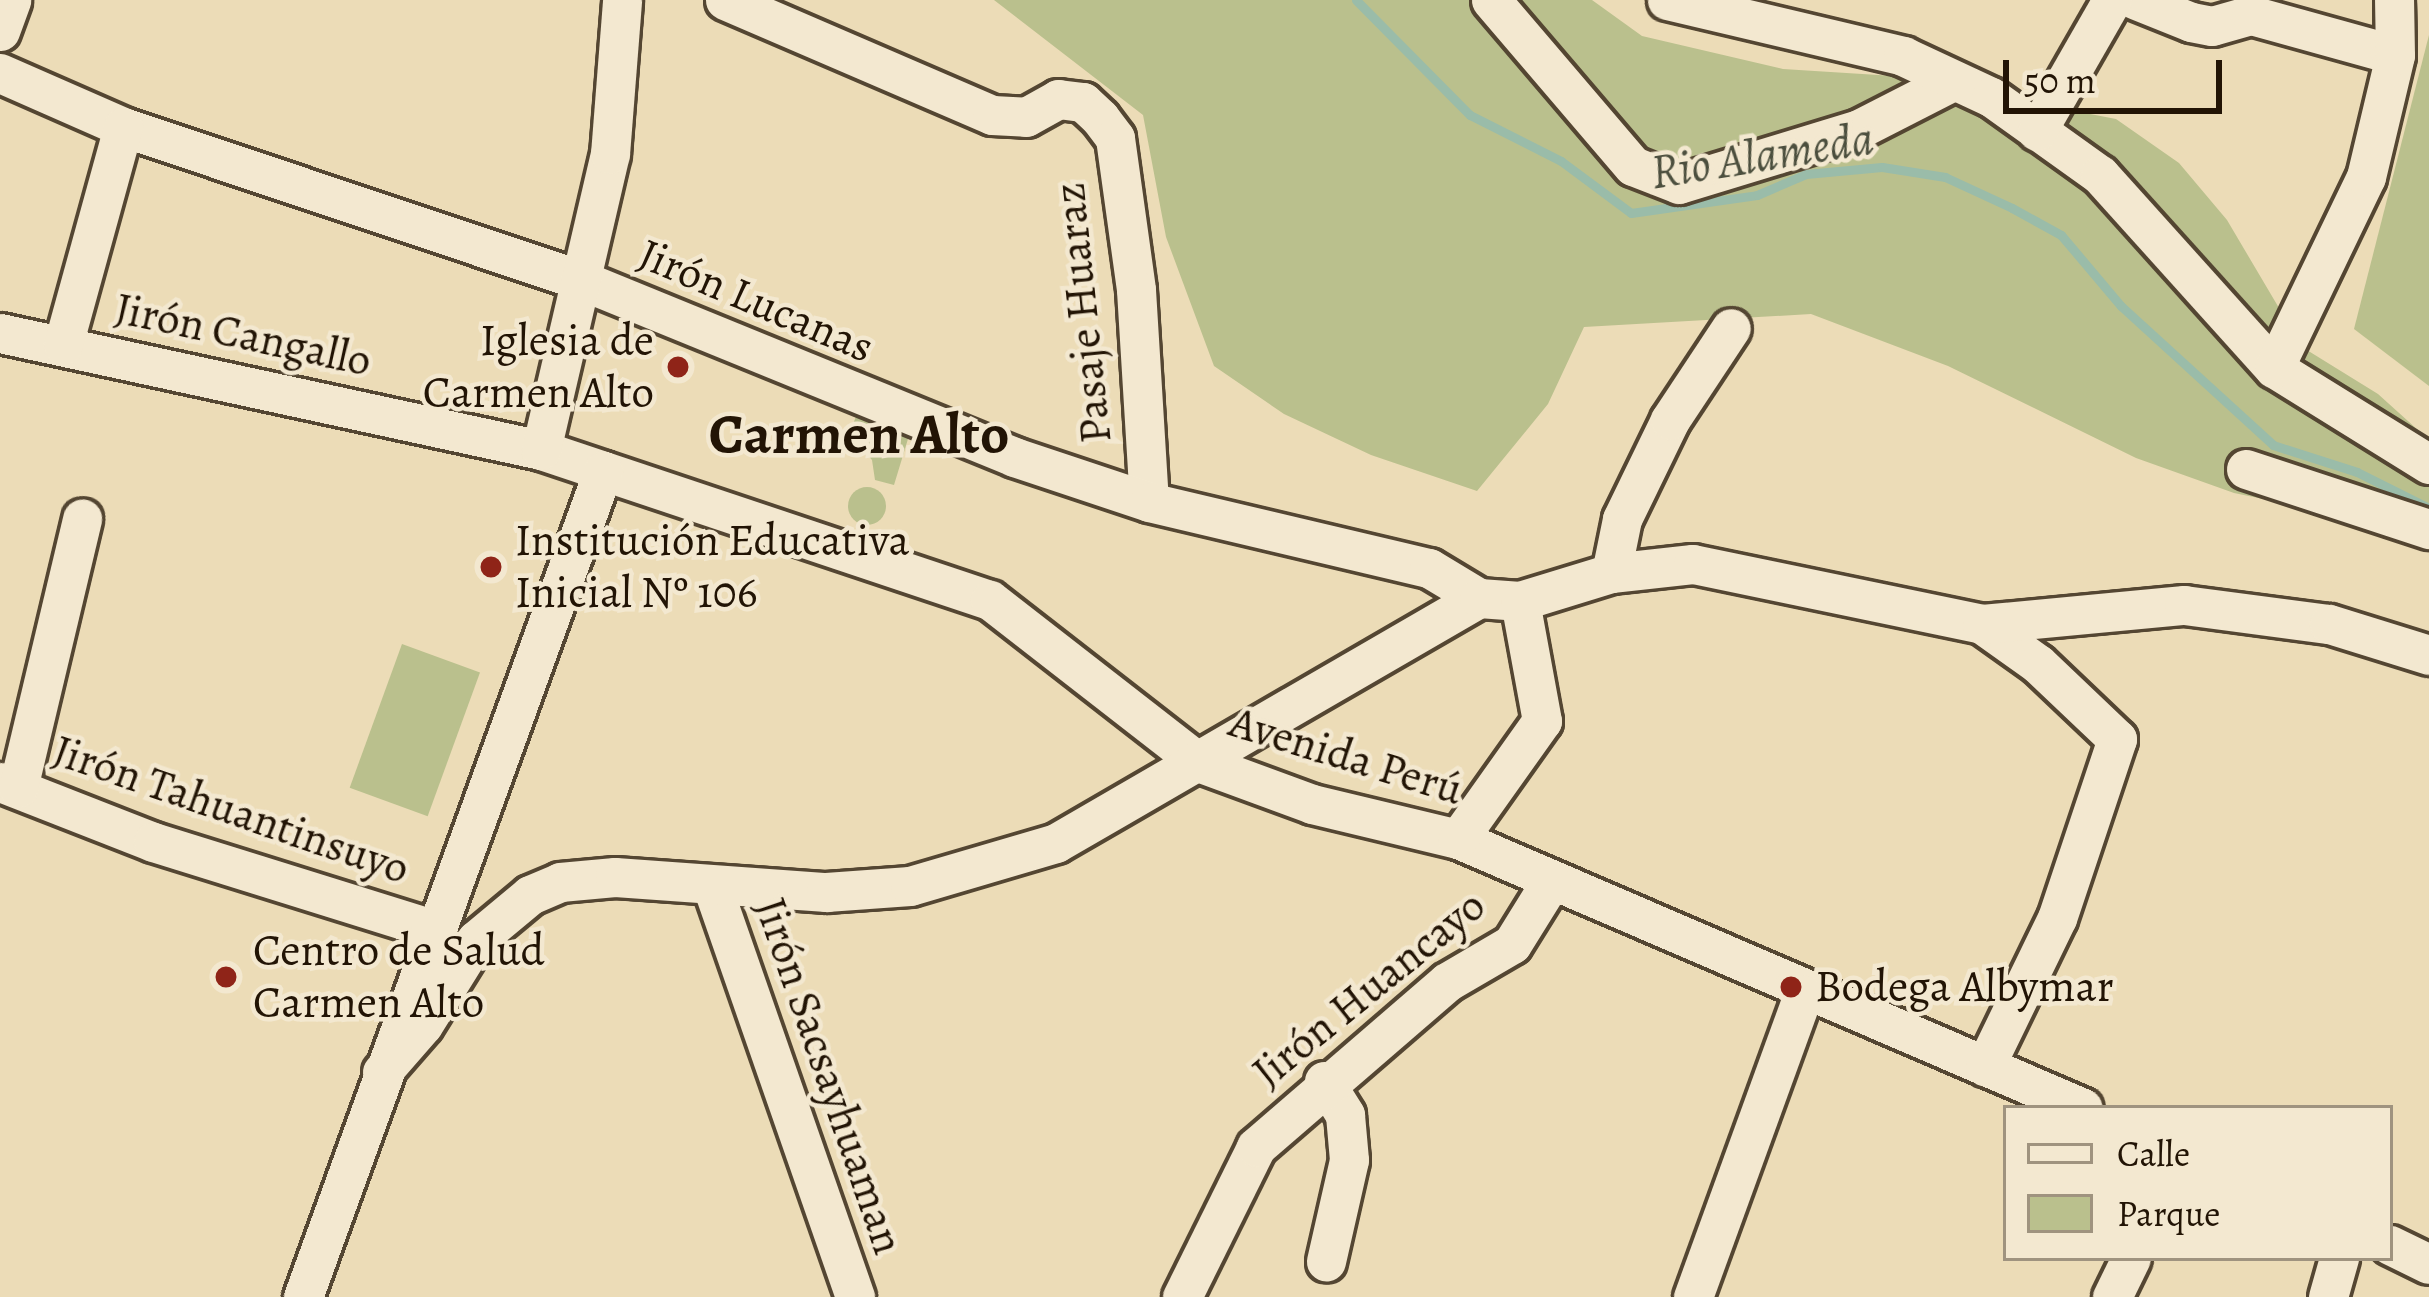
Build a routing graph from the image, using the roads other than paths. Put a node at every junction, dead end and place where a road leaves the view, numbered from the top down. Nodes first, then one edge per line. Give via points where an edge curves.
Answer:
1 (10, 0) edge
2 (622, 0) edge
3 (725, 0) edge
4 (1491, 0) edge
5 (1666, 0) edge
6 (2112, 0) edge
7 (2136, 0) edge
8 (2394, 0) edge
9 (0, 31) edge
10 (2395, 55) junction
11 (0, 74) edge
12 (1953, 81) junction
13 (123, 127) junction
14 (2037, 130) junction
15 (581, 280) junction
16 (1731, 328) dead end
17 (0, 333) edge
18 (63, 345) junction
19 (2274, 368) junction
20 (541, 449) junction
21 (2429, 464) edge
22 (2246, 469) dead end
23 (603, 471) junction
24 (1149, 502) junction
25 (82, 519) dead end
26 (2429, 530) edge
27 (1611, 573) junction
28 (1479, 598) junction
29 (1520, 601) junction
30 (1982, 624) junction
31 (2429, 655) edge
32 (1198, 762) junction
33 (9, 785) edge
34 (1458, 839) junction
35 (1551, 881) junction
36 (712, 886) junction
37 (432, 929) junction
38 (1803, 994) junction
39 (1985, 1066) junction
40 (382, 1072) junction
41 (1324, 1081) junction
42 (2076, 1105) edge
43 (2393, 1246) edge
44 (1326, 1261) dead end
45 (2130, 1261) edge
46 (2338, 1261) edge
47 (2429, 1264) edge
48 (303, 1297) edge
49 (855, 1297) edge
50 (1181, 1297) edge
51 (1693, 1297) edge
52 (2112, 1297) edge
53 (2328, 1297) edge

1 - 9 street
2 - 15 street via 610,154
3 - 24 street, Pasaje Huaraz via 753,19 992,115 1026,117 1058,99 1083,102 1100,118 1114,138 1136,290
4 - 12 street via 1633,166 1679,184 1859,129
5 - 12 street via 1903,56
6 - 14 street
7 - 10 street via 2191,22 2212,26 2251,15
8 - 10 street
10 - 19 street via 2366,177
11 - 13 street, Jirón Lucanas
12 - 14 street
13 - 15 street, Jirón Lucanas
13 - 18 street
14 - 19 street via 2100,176
15 - 20 street
15 - 24 street, Jirón Lucanas via 801,375
16 - 27 street via 1670,420 1622,519
17 - 18 street, Jirón Cangallo
18 - 20 street, Jirón Cangallo
19 - 21 street
20 - 23 street, Jirón Cangallo
22 - 26 street
23 - 32 street, Avenida Perú via 990,600
23 - 37 street
24 - 28 street, Jirón Lucanas via 1429,568
25 - 33 street
27 - 29 street
27 - 30 street via 1693,564
28 - 29 street
28 - 32 street
29 - 34 street via 1542,722
30 - 31 street via 2184,605 2329,624
30 - 39 street via 2056,679 2117,739 2056,918
32 - 34 street, Avenida Perú via 1312,804
32 - 36 street via 1056,843 910,886
33 - 37 street, Jirón Tahuantinsuyo via 153,842
34 - 35 street, Avenida Perú
35 - 38 street, Avenida Perú
35 - 41 street, Jirón Huancayo via 1512,944 1447,982
36 - 40 street via 615,877 560,882 530,895 476,940 423,1025
36 - 49 street, Jirón Sacsayhuaman
37 - 40 street
38 - 39 street, Avenida Perú
38 - 51 street
39 - 42 street, Avenida Perú
40 - 48 street
41 - 44 street via 1345,1115 1348,1160
41 - 50 street, Jirón Huancayo via 1256,1147
43 - 47 street
45 - 52 street
46 - 53 street

